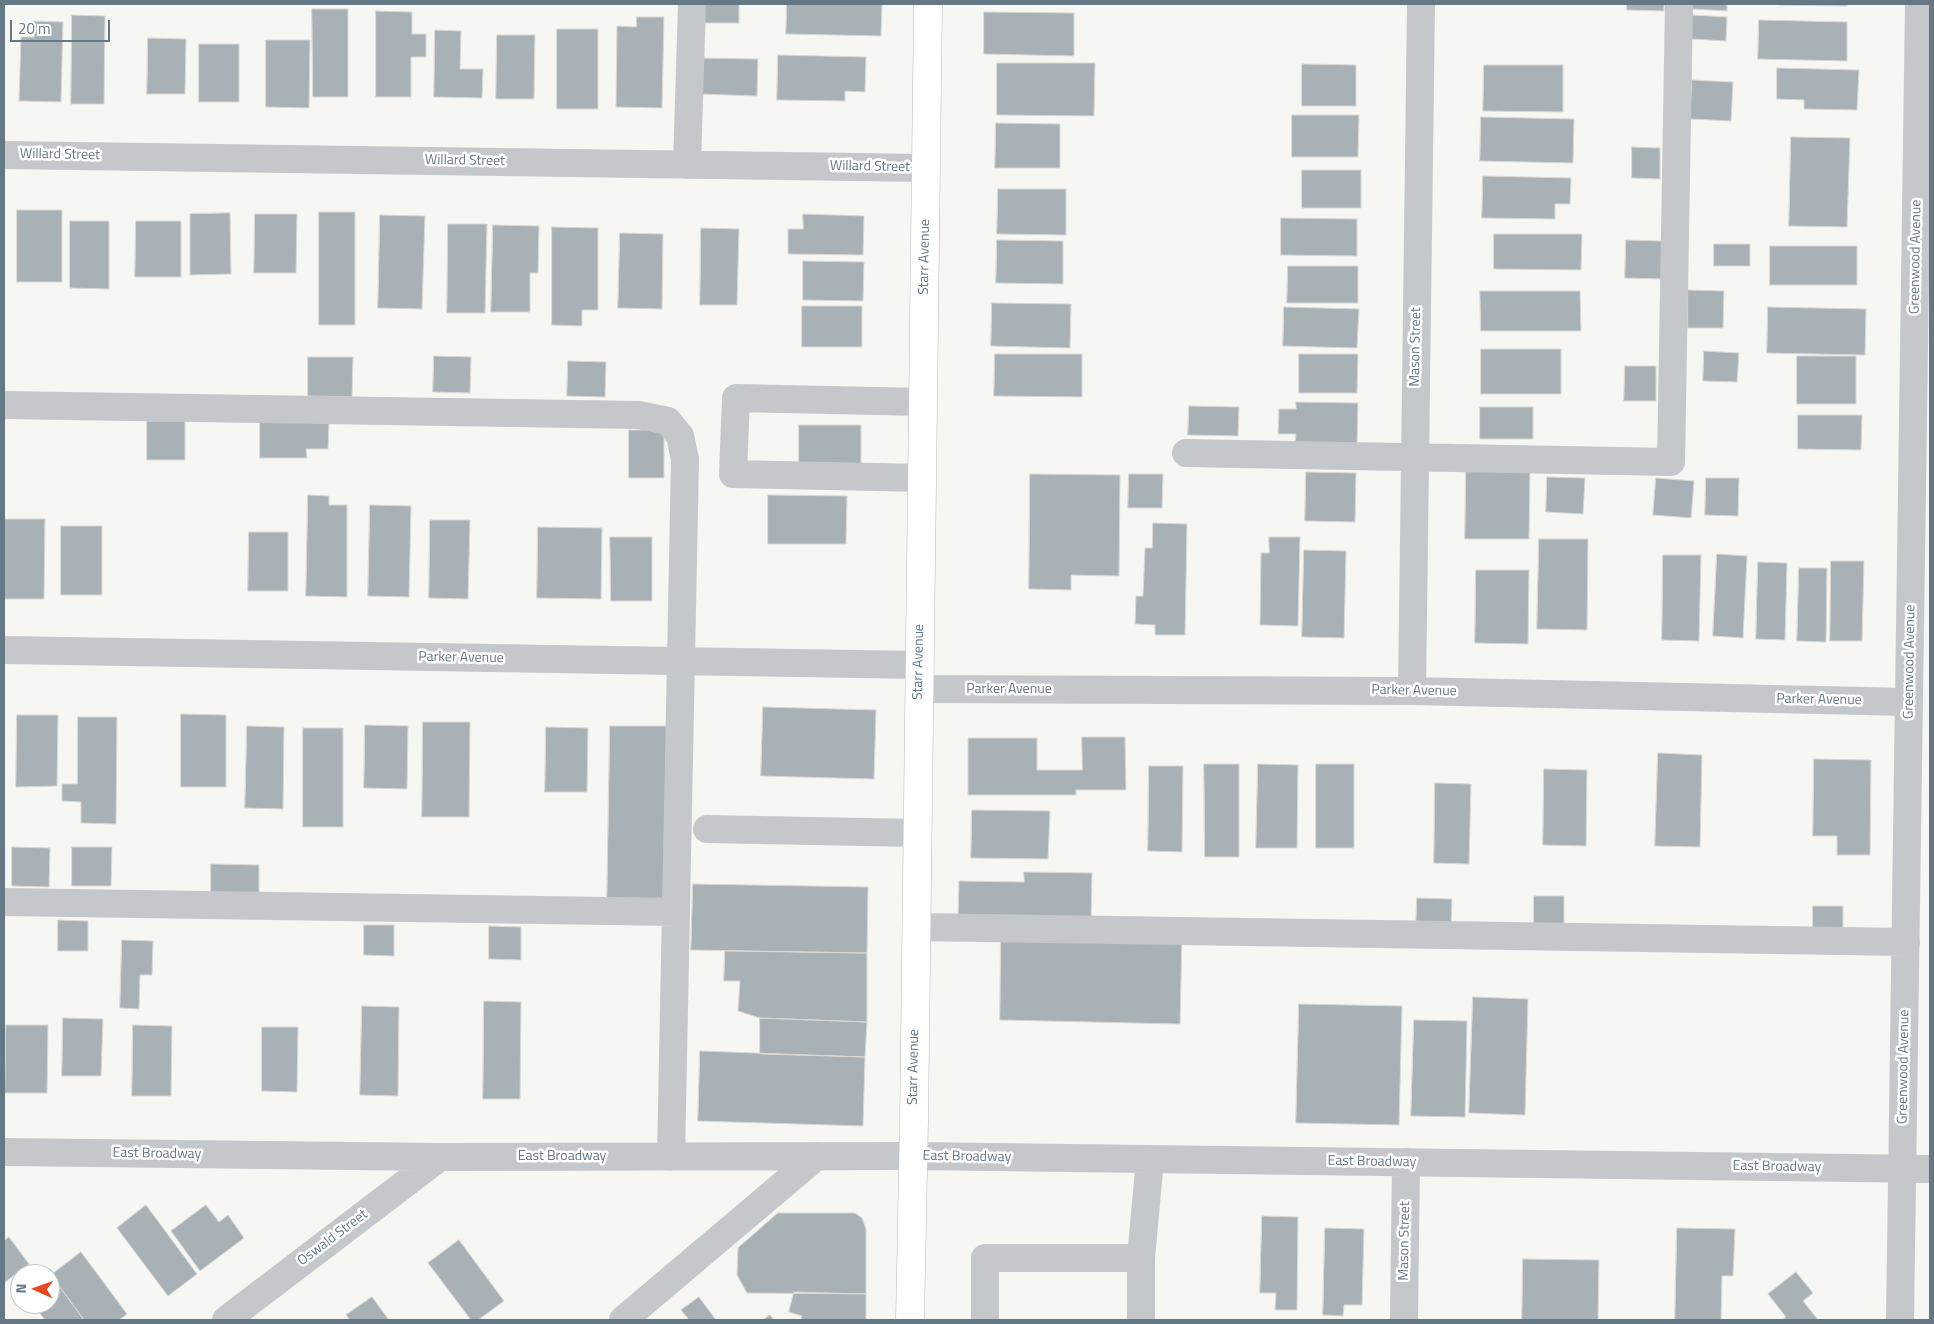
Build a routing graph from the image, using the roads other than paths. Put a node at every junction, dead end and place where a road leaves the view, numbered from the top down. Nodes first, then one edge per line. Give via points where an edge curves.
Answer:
1 (692, 4) edge
2 (928, 4) edge
3 (1421, 4) edge
4 (1679, 4) edge
5 (1919, 4) edge
6 (4, 154) edge
7 (687, 164) junction
8 (926, 168) junction
9 (923, 402) junction
10 (4, 405) edge
11 (1186, 453) dead end
12 (1414, 458) junction
13 (922, 478) junction
14 (4, 650) edge
15 (681, 661) junction
16 (919, 678) junction
17 (1412, 691) junction
18 (1910, 702) junction
19 (707, 829) dead end
20 (917, 832) junction
21 (4, 902) edge
22 (676, 912) junction
23 (916, 927) junction
24 (1906, 942) junction
25 (4, 1152) edge
26 (818, 1156) junction
27 (913, 1156) junction
28 (440, 1157) junction
29 (672, 1157) junction
30 (1150, 1159) junction
31 (1406, 1162) junction
32 (1902, 1168) junction
33 (1930, 1169) edge
34 (1141, 1258) junction
35 (226, 1320) edge
36 (623, 1320) edge
37 (910, 1320) edge
38 (985, 1320) edge
39 (1141, 1320) edge
40 (1404, 1320) edge
41 (1900, 1320) edge

1 - 7 street
2 - 8 main road, Starr Avenue
3 - 12 street, Mason Street
4 - 12 street via 1671,462
5 - 18 street, Greenwood Avenue
6 - 7 street, Willard Street
7 - 8 street, Willard Street
8 - 9 main road, Starr Avenue
9 - 13 main road, Starr Avenue
9 - 13 street via 736,398 734,474
10 - 15 street via 639,416 668,421 680,436 685,459
11 - 12 street
12 - 17 street, Mason Street
13 - 16 main road, Starr Avenue
14 - 15 street, Parker Avenue
15 - 16 street, Parker Avenue
15 - 22 street
16 - 17 street, Parker Avenue
16 - 20 main road, Starr Avenue
17 - 18 street, Parker Avenue
18 - 24 street, Greenwood Avenue
19 - 20 street
20 - 23 main road, Starr Avenue
21 - 22 street
22 - 29 street
23 - 24 street
23 - 27 main road, Starr Avenue
24 - 32 street, Greenwood Avenue
25 - 28 street, East Broadway
26 - 27 street, East Broadway
26 - 29 street, East Broadway
26 - 36 street
27 - 30 street, East Broadway
27 - 37 main road, Starr Avenue
28 - 29 street, East Broadway
28 - 35 street, Oswald Street
30 - 31 street, East Broadway
30 - 34 street
31 - 32 street, East Broadway
31 - 40 street, Mason Street
32 - 33 street, East Broadway
32 - 41 street, Greenwood Avenue
34 - 38 street via 985,1258
34 - 39 street

